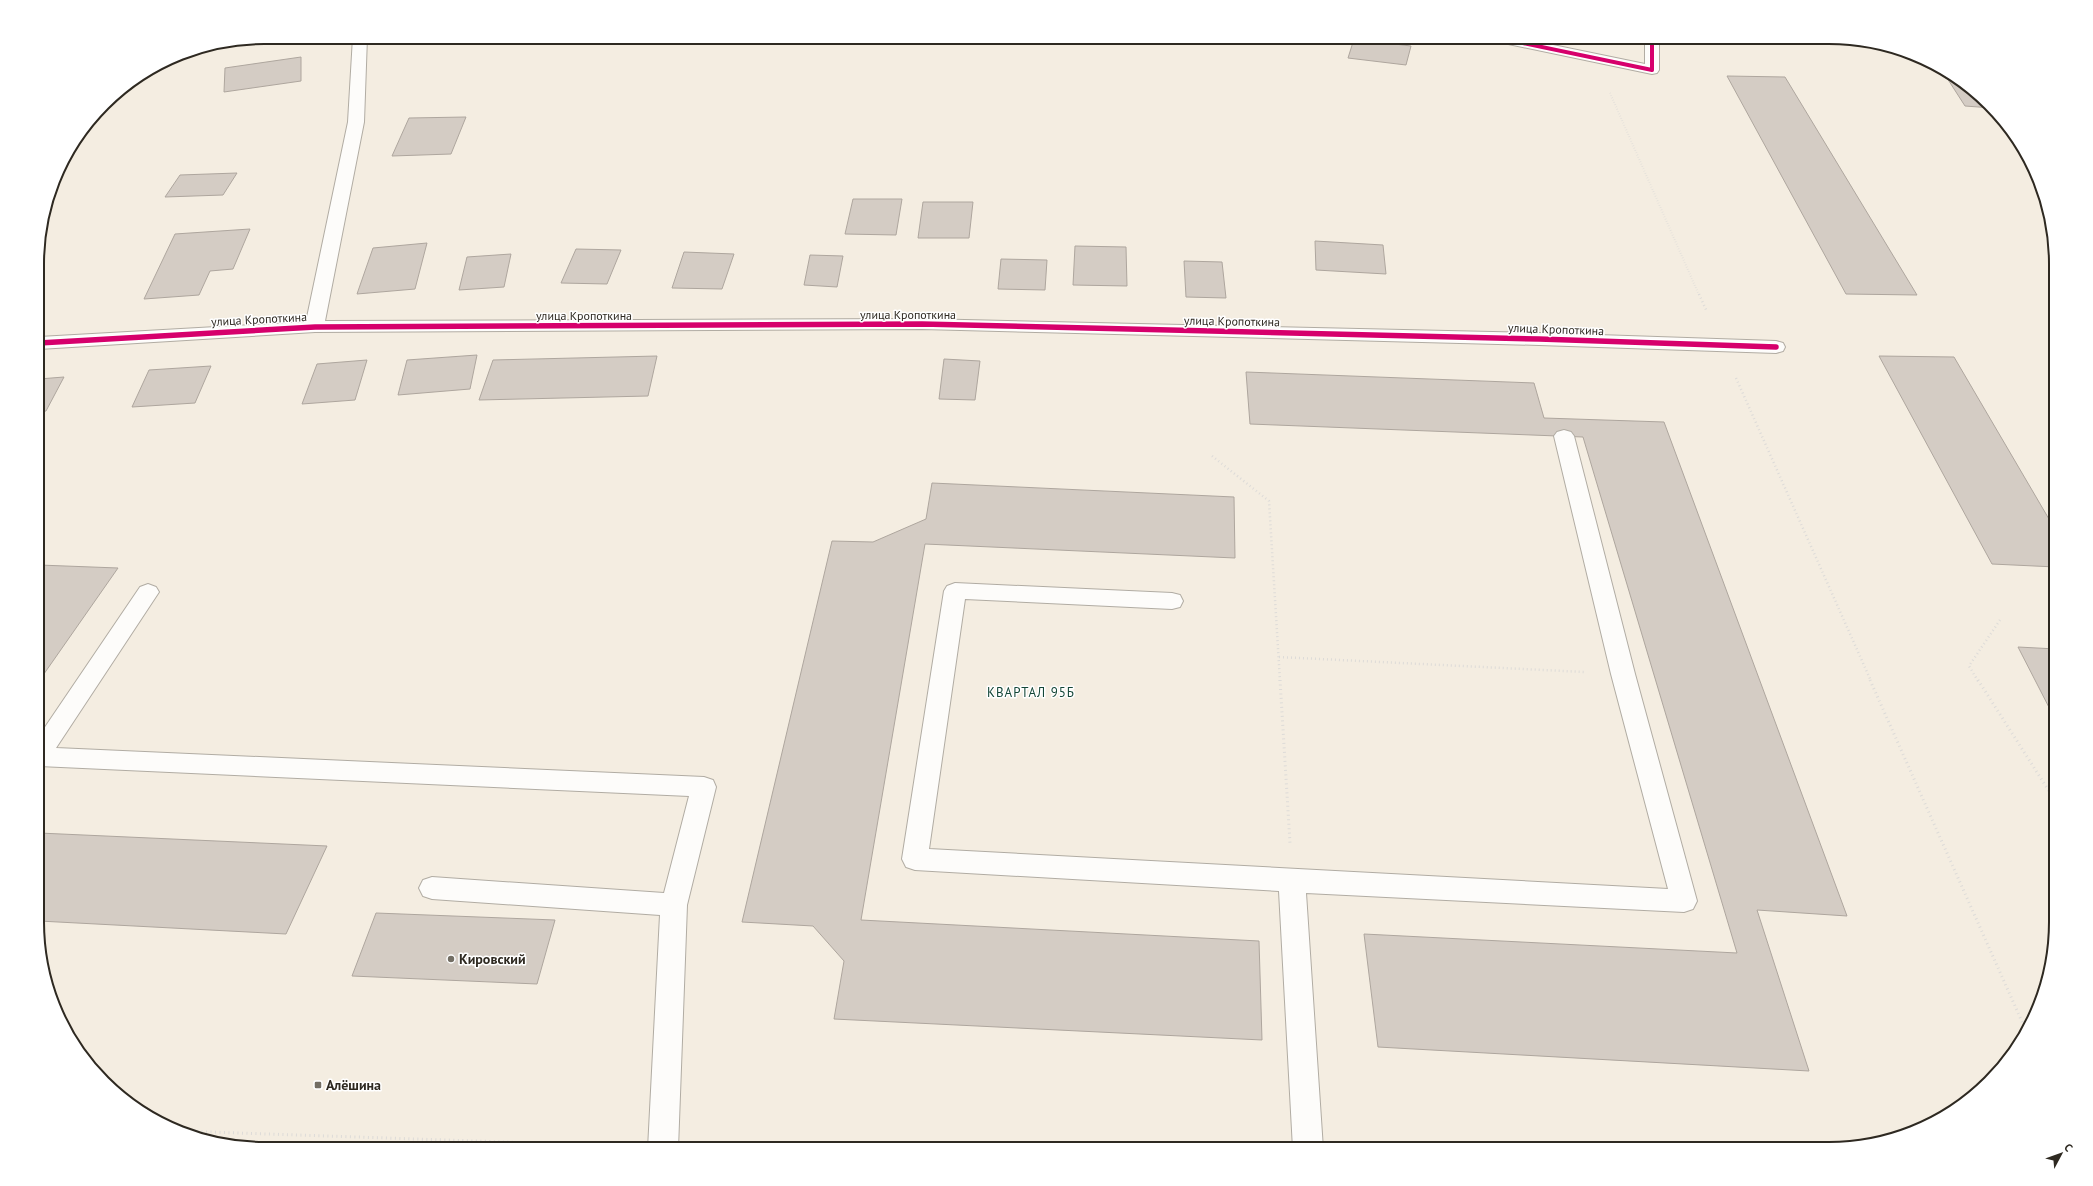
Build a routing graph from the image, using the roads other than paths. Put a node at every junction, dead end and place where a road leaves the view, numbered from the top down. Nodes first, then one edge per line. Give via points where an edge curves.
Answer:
1 (360, 44) edge
2 (1527, 44) edge
3 (1652, 44) edge
4 (315, 327) junction
5 (44, 343) edge
6 (1776, 347) dead end
7 (1564, 436) dead end
8 (148, 592) dead end
9 (1172, 601) dead end
10 (44, 748) edge
11 (44, 756) edge
12 (1292, 881) junction
13 (432, 888) dead end
14 (674, 905) junction
15 (663, 1142) edge
16 (1308, 1142) edge

1 - 4 street via 356,122
2 - 3 street via 1652,70
4 - 5 street, улица Кропоткина
4 - 6 street, улица Кропоткина via 922,324
7 - 12 street via 1623,674 1684,901
8 - 10 street
9 - 12 street via 955,591 915,859
11 - 14 street via 704,787
12 - 16 street
13 - 14 street
14 - 15 street

